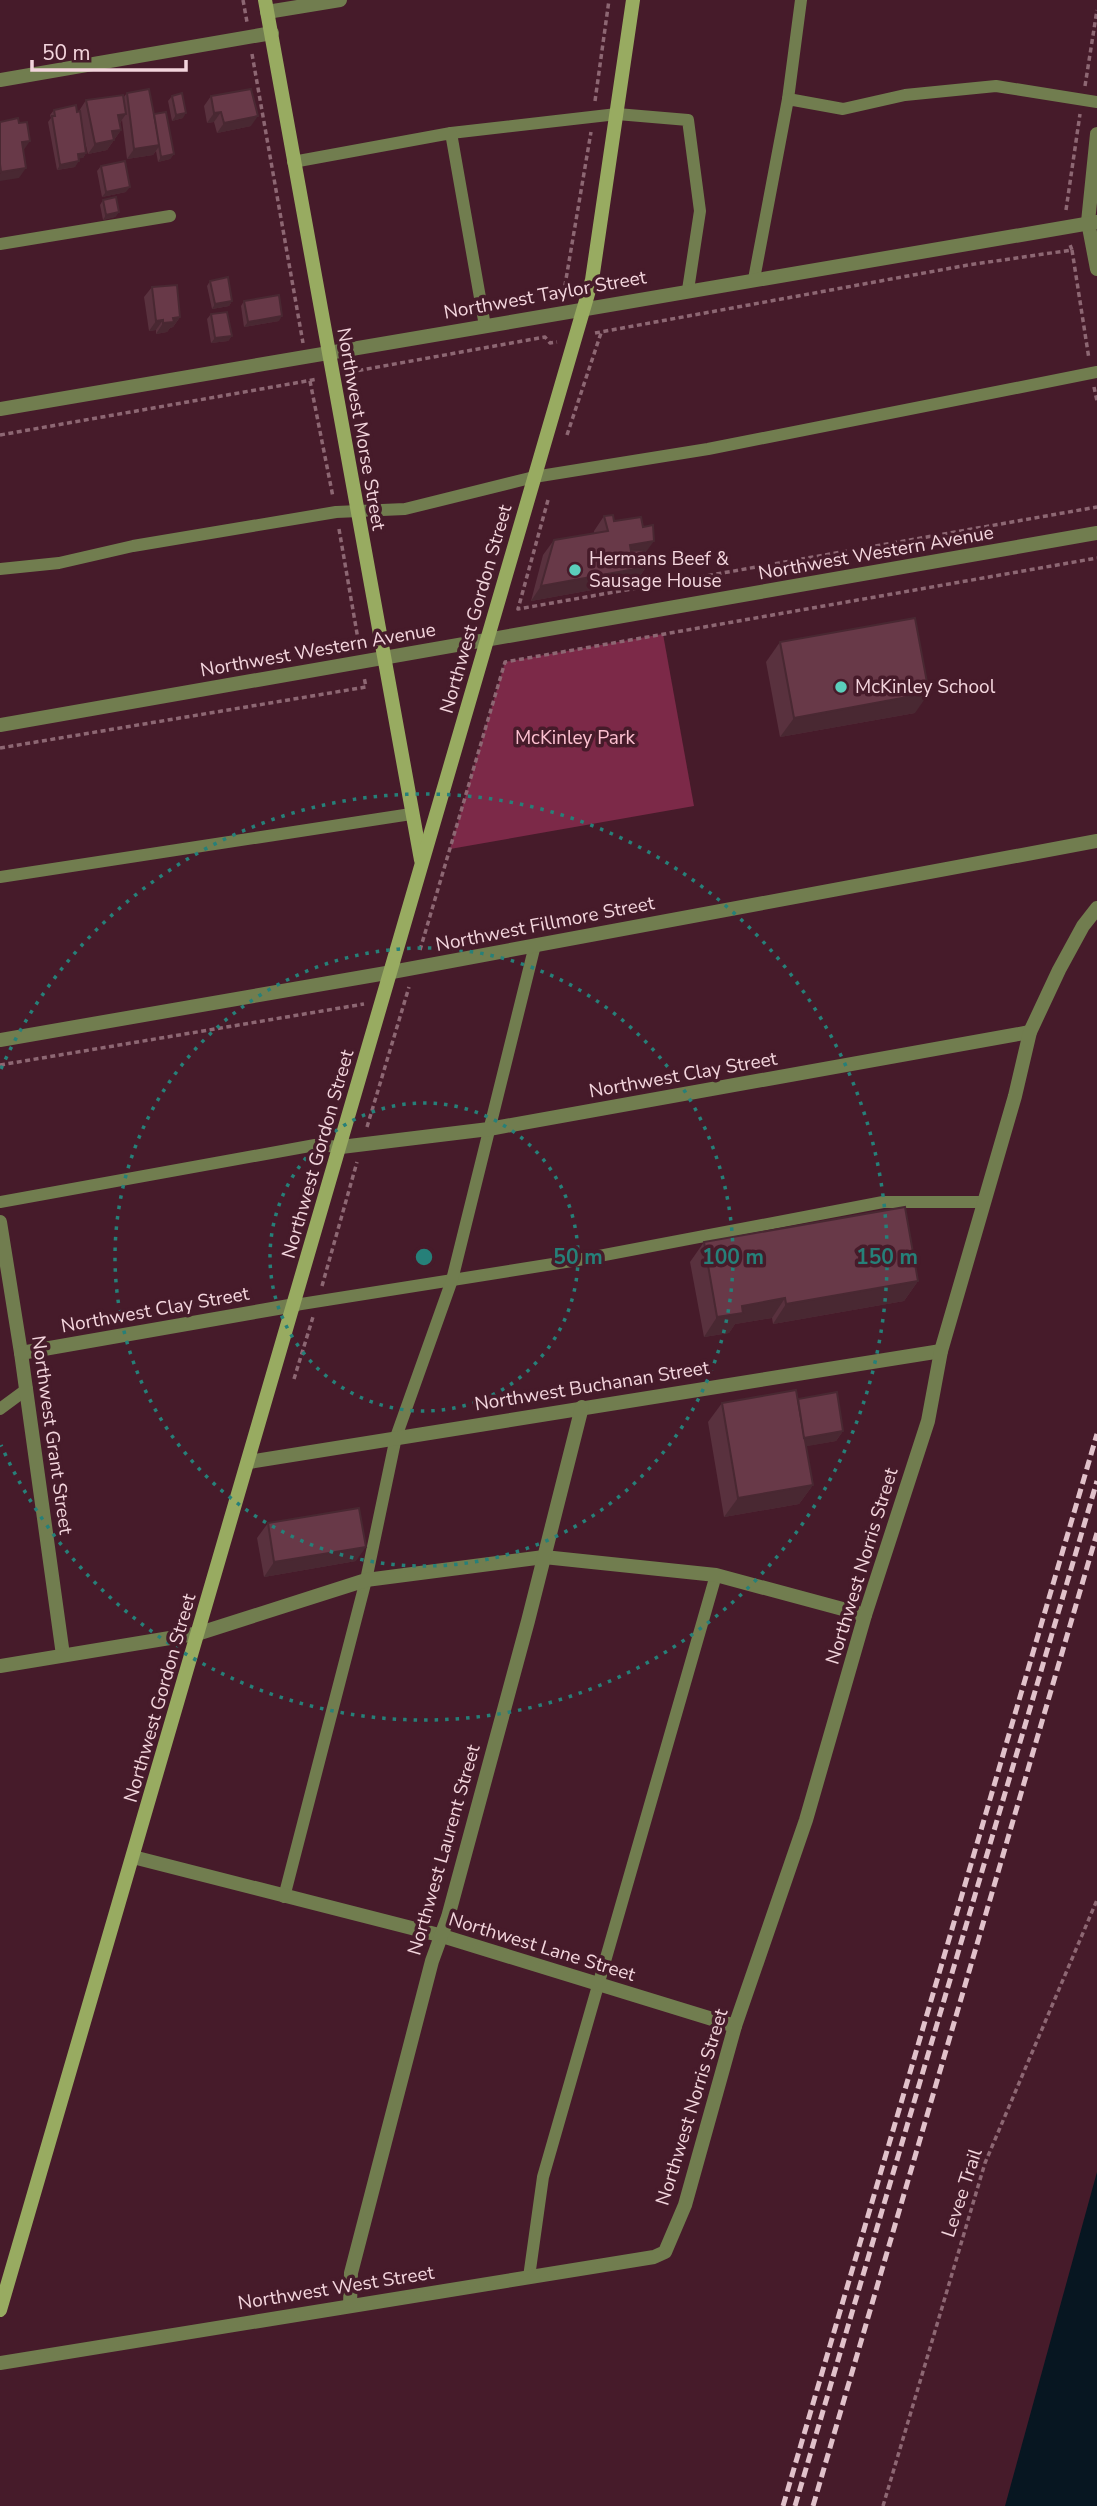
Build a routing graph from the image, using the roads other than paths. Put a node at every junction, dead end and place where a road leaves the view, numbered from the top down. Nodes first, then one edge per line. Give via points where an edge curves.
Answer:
1 (340, 0) edge
2 (633, 0) edge
3 (801, 0) edge
4 (266, 6) edge
5 (272, 33) junction
6 (0, 80) edge
7 (788, 99) junction
8 (1097, 102) edge
9 (617, 114) junction
10 (451, 133) junction
11 (1097, 134) edge
12 (293, 162) junction
13 (170, 216) dead end
14 (1093, 222) edge
15 (0, 244) edge
16 (1097, 269) edge
17 (754, 279) junction
18 (688, 290) junction
19 (584, 308) junction
20 (485, 326) junction
21 (328, 352) junction
22 (1094, 373) edge
23 (0, 409) edge
24 (534, 477) junction
25 (357, 510) junction
26 (1097, 533) edge
27 (0, 569) edge
28 (486, 642) junction
29 (382, 657) junction
30 (0, 725) edge
31 (411, 814) junction
32 (1097, 841) edge
33 (421, 864) junction
34 (0, 877) edge
35 (1097, 908) edge
36 (535, 946) junction
37 (392, 972) junction
38 (1030, 1032) junction
39 (0, 1040) edge
40 (489, 1129) junction
41 (341, 1147) junction
42 (0, 1202) edge
43 (984, 1202) junction
44 (0, 1222) edge
45 (452, 1280) junction
46 (295, 1306) junction
47 (941, 1351) junction
48 (22, 1353) junction
49 (27, 1389) junction
50 (582, 1407) junction
51 (0, 1409) edge
52 (396, 1437) junction
53 (249, 1462) junction
54 (544, 1557) junction
55 (716, 1575) junction
56 (366, 1580) junction
57 (865, 1615) junction
58 (200, 1633) junction
59 (63, 1654) junction
60 (0, 1666) edge
61 (133, 1857) junction
62 (284, 1897) junction
63 (439, 1935) junction
64 (599, 1984) junction
65 (735, 2026) junction
66 (670, 2241) joint
67 (529, 2277) junction
68 (350, 2305) junction
69 (0, 2310) edge
70 (0, 2364) edge

1 - 4 street
2 - 9 main road, Northwest Gordon Street
3 - 7 lane
4 - 5 main road, Northwest Morse Street
5 - 6 street
5 - 12 main road, Northwest Morse Street
7 - 8 lane via 844,109 905,95 996,86
7 - 17 lane
9 - 10 lane
9 - 18 lane via 688,120 700,211
9 - 19 main road, Northwest Gordon Street
10 - 12 lane
10 - 20 lane
11 - 14 street
12 - 21 main road, Northwest Morse Street
13 - 15 lane
14 - 16 street
14 - 17 street, Northwest Taylor Street
17 - 18 street, Northwest Taylor Street
18 - 19 street, Northwest Taylor Street
19 - 20 street, Northwest Taylor Street
19 - 24 main road, Northwest Gordon Street
20 - 21 street, Northwest Taylor Street
21 - 23 street, Northwest Taylor Street
21 - 25 main road, Northwest Morse Street
22 - 24 lane via 722,446
24 - 25 lane via 405,509
24 - 28 main road, Northwest Gordon Street
25 - 27 lane via 133,546 59,563
25 - 29 main road, Northwest Morse Street
26 - 28 street, Northwest Western Avenue
28 - 29 street, Northwest Western Avenue
28 - 33 main road, Northwest Gordon Street
29 - 30 street, Northwest Western Avenue
29 - 31 main road, Northwest Morse Street
31 - 33 main road, Northwest Morse Street
31 - 34 lane
32 - 36 street, Northwest Fillmore Street
33 - 37 main road, Northwest Gordon Street
35 - 38 street, Northwest Norris Street via 1059,970
36 - 37 street, Northwest Fillmore Street
36 - 40 lane
37 - 39 street, Northwest Fillmore Street
37 - 41 main road, Northwest Gordon Street
38 - 40 street, Northwest Clay Street
38 - 43 street, Northwest Norris Street
40 - 41 street, Northwest Clay Street
40 - 45 lane
41 - 42 lane via 315,1145
41 - 46 main road, Northwest Gordon Street
43 - 45 lane via 883,1202
43 - 47 street, Northwest Norris Street
44 - 48 street, Northwest Grant Street
45 - 46 lane
45 - 52 lane
46 - 48 street, Northwest Clay Street
46 - 53 main road, Northwest Gordon Street
47 - 50 street, Northwest Buchanan Street
47 - 57 street, Northwest Norris Street via 928,1421
48 - 49 street, Northwest Grant Street
49 - 51 lane
49 - 59 street, Northwest Grant Street
50 - 52 street, Northwest Buchanan Street
50 - 54 street, Northwest Laurent Street
52 - 53 street, Northwest Buchanan Street
52 - 56 lane
53 - 58 main road, Northwest Gordon Street
54 - 55 street
54 - 56 street
54 - 63 street, Northwest Laurent Street via 448,1917
55 - 57 street
55 - 64 lane
56 - 58 street
56 - 62 lane
57 - 65 street, Northwest Norris Street via 806,1820
58 - 59 street
58 - 61 main road, Northwest Gordon Street
59 - 60 street
61 - 62 street, Northwest Lane Street
61 - 69 main road, Northwest Gordon Street
62 - 63 street, Northwest Lane Street
63 - 64 street, Northwest Lane Street
63 - 68 street, Northwest Laurent Street via 351,2273
64 - 65 street, Northwest Lane Street
64 - 67 lane via 543,2177
65 - 66 street, Northwest Norris Street via 685,2205
66 - 67 street, Northwest West Street via 665,2252 653,2257
67 - 68 street, Northwest West Street
68 - 70 street, Northwest West Street

